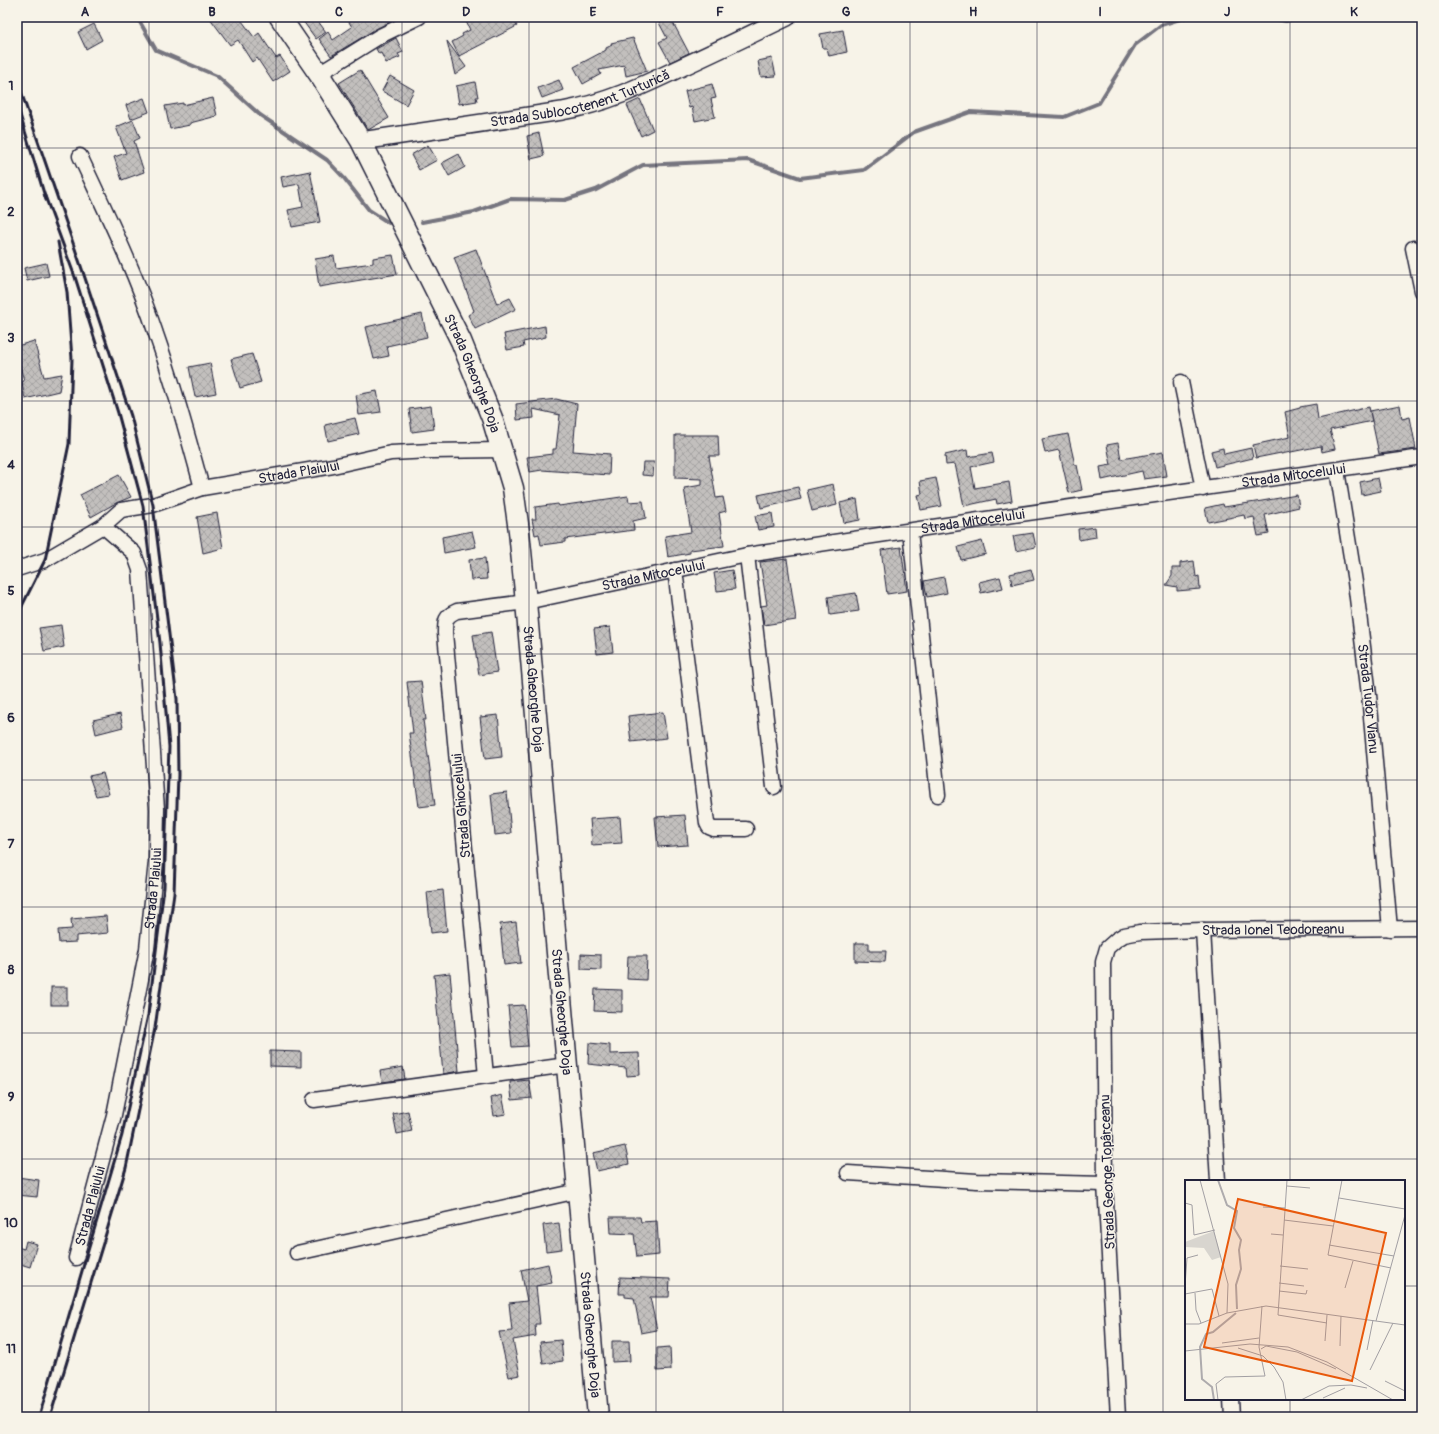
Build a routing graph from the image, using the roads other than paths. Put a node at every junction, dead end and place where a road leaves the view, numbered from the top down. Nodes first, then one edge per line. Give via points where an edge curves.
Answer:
1 (280, 17) edge
2 (420, 17) edge
3 (787, 17) edge
4 (319, 74) junction
5 (362, 141) junction
6 (80, 156) dead end
7 (1413, 248) dead end
8 (1422, 291) edge
9 (1181, 382) dead end
10 (502, 450) junction
11 (1422, 457) edge
12 (1337, 470) junction
13 (202, 488) junction
14 (1203, 489) junction
15 (103, 526) junction
16 (910, 531) junction
17 (747, 555) junction
18 (17, 569) edge
19 (675, 570) junction
20 (526, 602) junction
21 (774, 787) dead end
22 (938, 795) dead end
23 (746, 830) dead end
24 (1422, 928) edge
25 (1390, 929) junction
26 (1203, 930) junction
27 (1124, 935) joint
28 (567, 1065) junction
29 (486, 1076) junction
30 (314, 1100) dead end
31 (848, 1173) dead end
32 (1218, 1180) edge
33 (1105, 1184) junction
34 (578, 1192) junction
35 (297, 1253) dead end
36 (76, 1258) dead end
37 (1231, 1400) edge
38 (598, 1417) edge
39 (1118, 1417) edge
40 (1232, 1417) edge

1 - 4 main road, Strada Gheorghe Doja
2 - 4 street via 380,36
3 - 5 street, Strada Sublocotenent Turturică via 609,100 562,111
4 - 5 main road, Strada Gheorghe Doja
5 - 10 main road, Strada Gheorghe Doja via 462,341
6 - 13 street via 111,222 156,333
7 - 8 street
9 - 14 street
10 - 13 street, Strada Plaiului via 391,453 333,466
10 - 20 main road, Strada Gheorghe Doja via 513,488
11 - 12 street, Strada Mitocelului
12 - 14 street, Strada Mitocelului
12 - 25 street, Strada Tudor Vianu via 1355,582 1369,695
13 - 15 street, Strada Plaiului via 153,505 121,510
14 - 16 street, Strada Mitocelului
15 - 18 street, Strada Plaiului via 45,560
15 - 36 street, Strada Plaiului via 134,553 140,570 157,809 156,862 147,949 114,1115
16 - 17 street, Strada Mitocelului
16 - 22 street
17 - 19 street, Strada Mitocelului
17 - 21 street
19 - 20 street, Strada Mitocelului
19 - 23 street via 707,823 714,829
20 - 28 main road, Strada Gheorghe Doja
20 - 29 street, Strada Ghiocelului via 457,611 450,614 445,625
24 - 25 street, Strada Ionel Teodoreanu
25 - 26 street, Strada Ionel Teodoreanu
26 - 27 street, Strada Ionel Teodoreanu
26 - 32 street
27 - 33 street, Strada George Topârceanu via 1107,948 1104,962
28 - 29 street
28 - 34 main road, Strada Gheorghe Doja
29 - 30 street
31 - 33 street via 977,1181
33 - 39 street, Strada George Topârceanu
34 - 35 street
34 - 38 main road, Strada Gheorghe Doja
37 - 40 street

